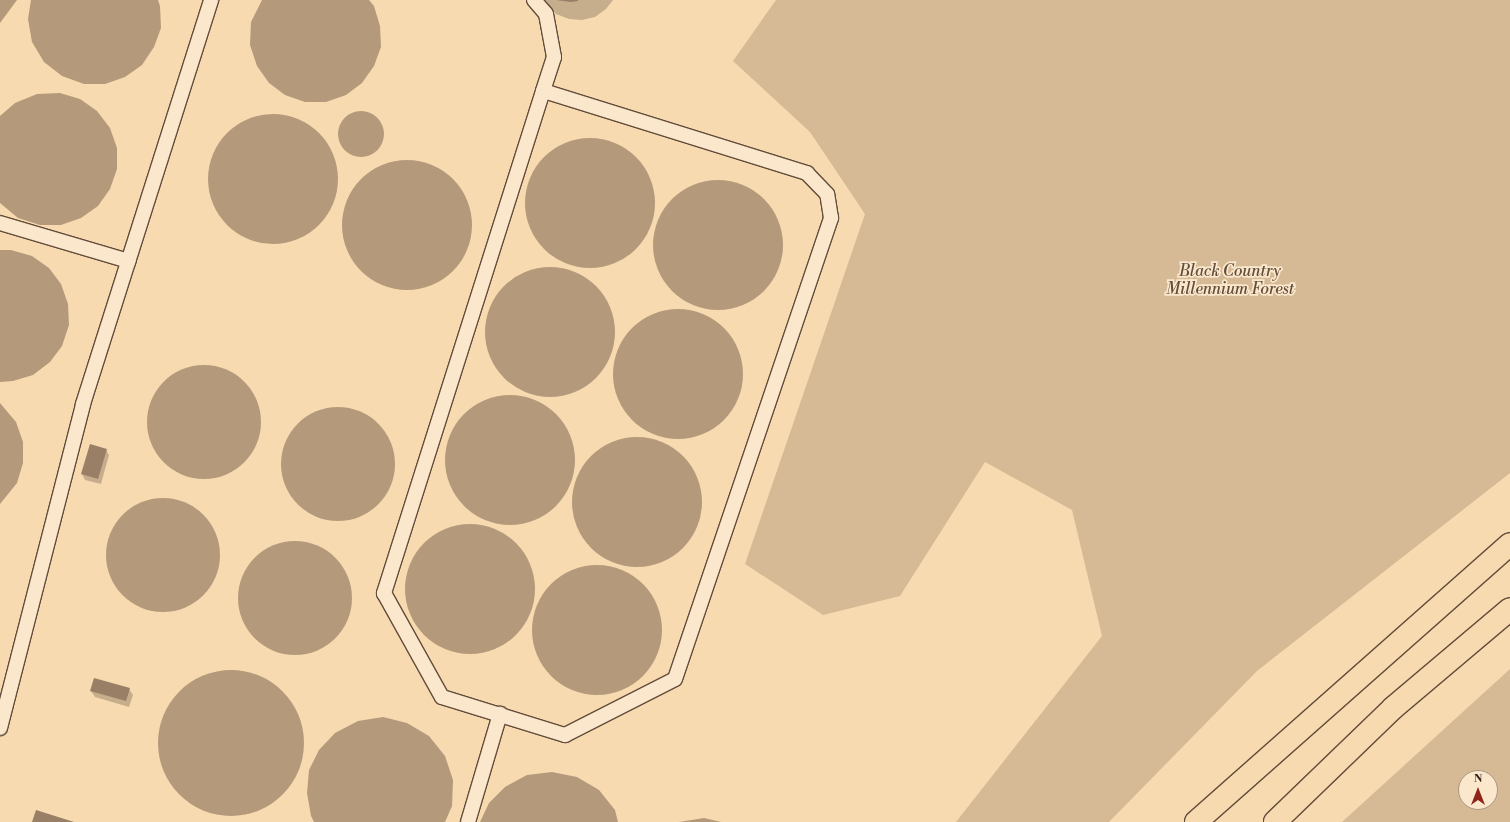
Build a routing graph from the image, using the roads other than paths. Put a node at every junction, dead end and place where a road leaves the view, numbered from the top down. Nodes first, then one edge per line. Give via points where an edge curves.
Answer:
1 (211, 0) edge
2 (534, 0) edge
3 (543, 91) junction
4 (0, 223) edge
5 (128, 261) junction
6 (1510, 544) edge
7 (1510, 609) edge
8 (500, 714) junction
9 (0, 728) edge
10 (468, 822) edge
11 (1196, 822) edge
12 (1275, 822) edge

1 - 5 lane
2 - 3 lane via 546,14 554,57
3 - 8 lane via 384,592 442,697
3 - 8 lane via 806,173 827,194 831,218 675,679 565,735
4 - 5 lane
5 - 9 lane via 83,404
6 - 11 highway
7 - 12 highway via 1393,708
8 - 10 lane

